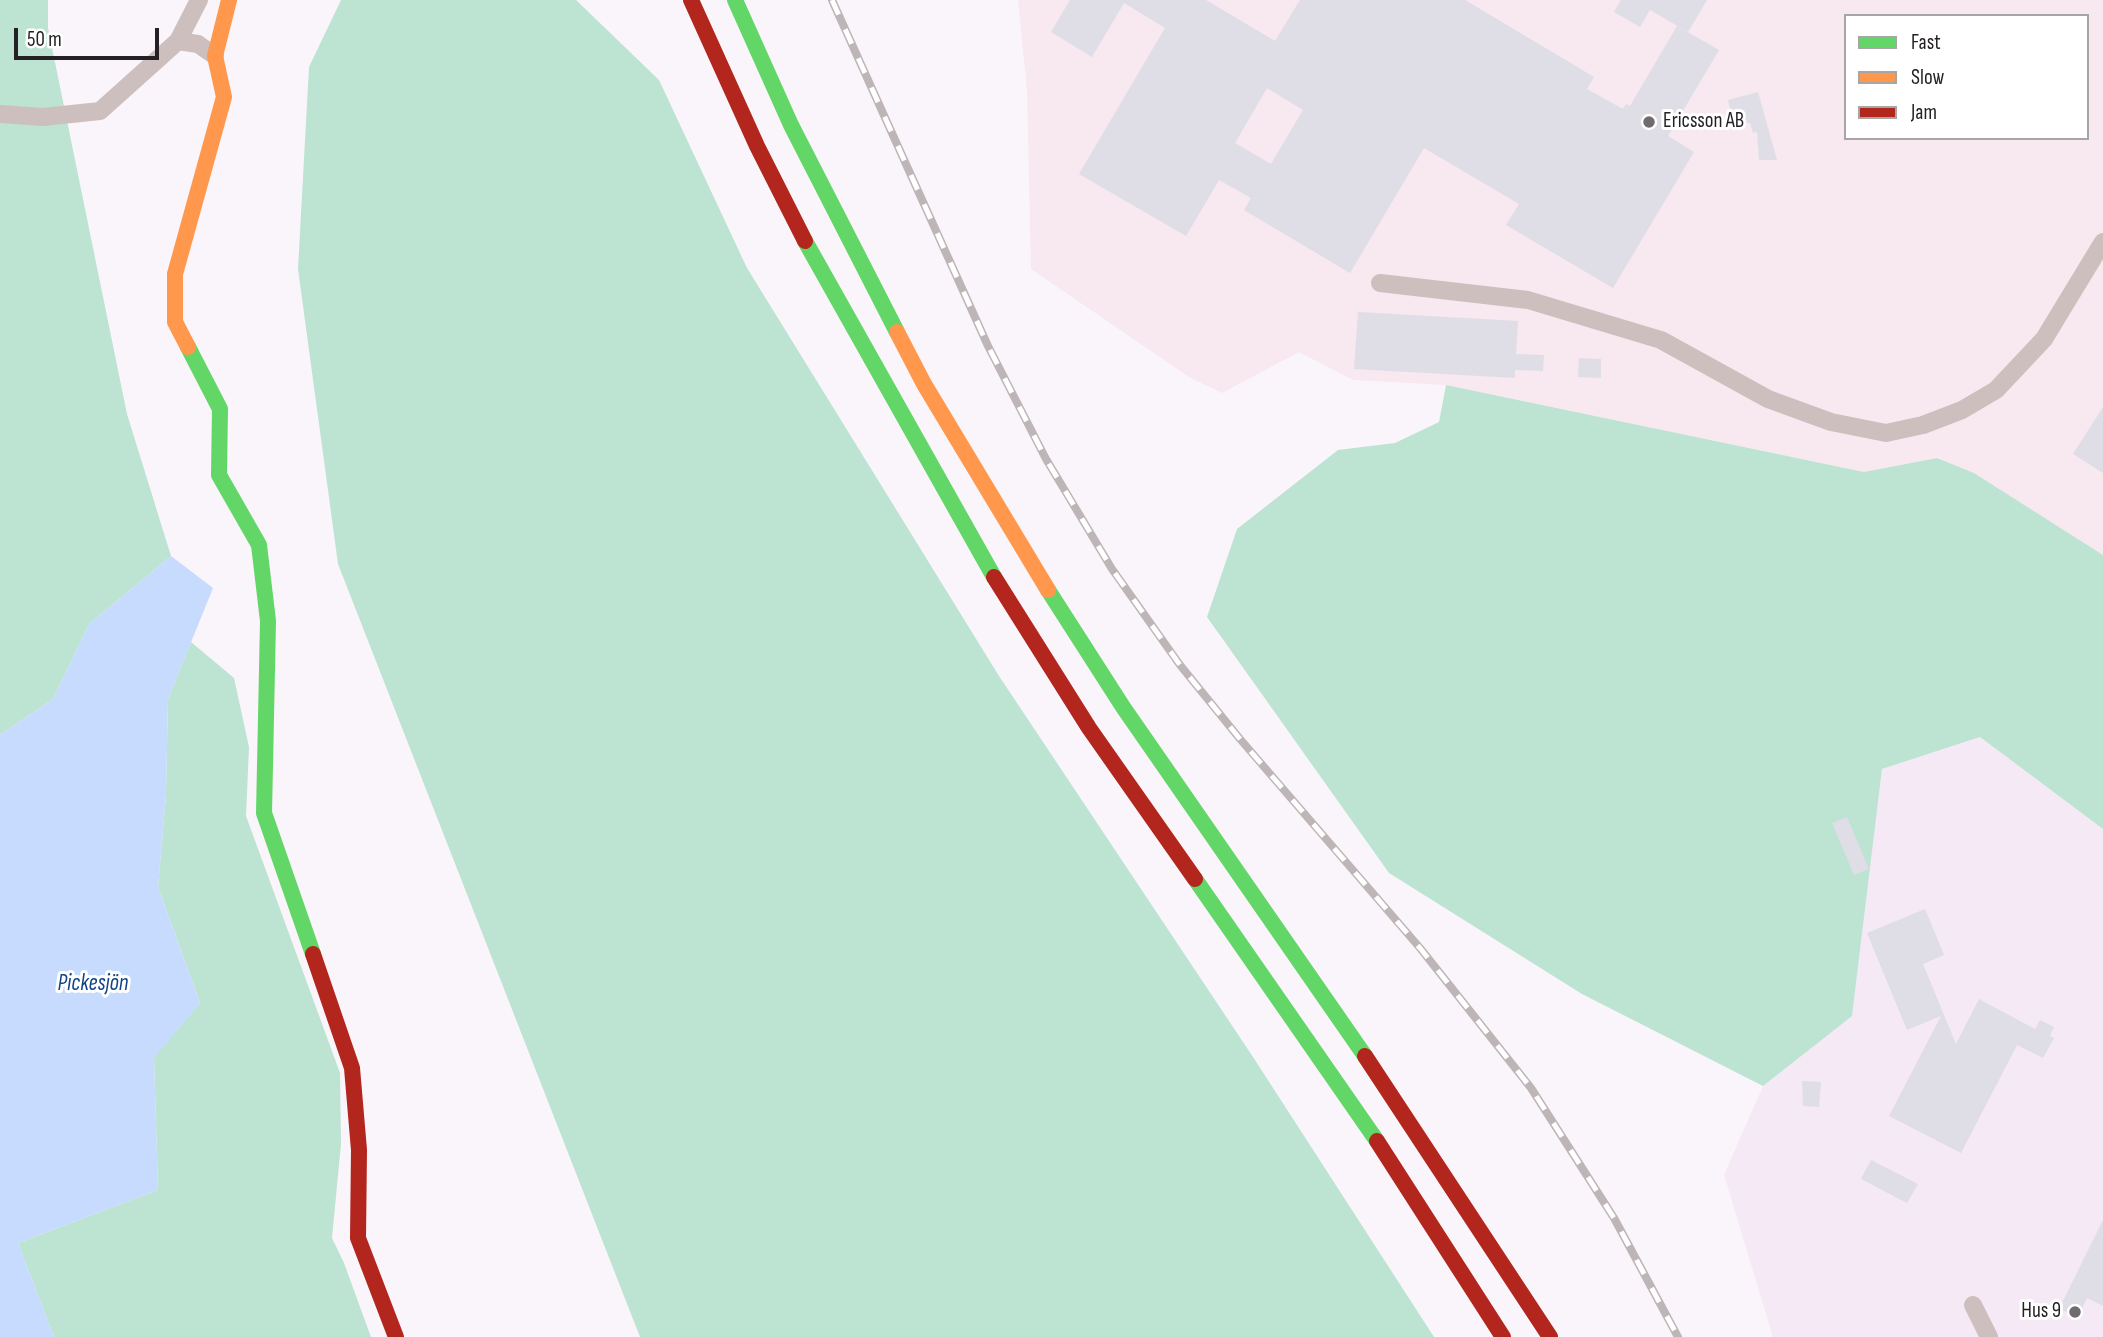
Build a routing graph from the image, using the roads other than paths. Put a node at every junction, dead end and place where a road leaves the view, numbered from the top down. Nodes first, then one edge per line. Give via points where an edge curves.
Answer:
1 (199, 0) edge
2 (229, 0) edge
3 (691, 0) edge
4 (735, 0) edge
5 (178, 41) junction
6 (215, 56) junction
7 (0, 114) edge
8 (2103, 242) edge
9 (1380, 283) dead end
10 (1973, 1305) dead end
11 (396, 1337) edge
12 (1503, 1337) edge
13 (1550, 1337) edge
14 (1989, 1337) edge

1 - 5 street
2 - 6 main road
3 - 12 main road via 824,278 984,561 1089,728 1376,1138
4 - 13 main road via 791,125 924,384 1016,541 1123,707 1405,1114
5 - 6 street via 198,44
5 - 7 street via 100,111 43,117
6 - 11 main road via 224,97 175,274 175,323 220,409 219,475 259,545 268,621 264,813 352,1068 359,1150 358,1238
8 - 9 street via 2044,339 1996,390 1962,410 1886,433 1831,422 1769,399 1661,340 1528,300
10 - 14 street

